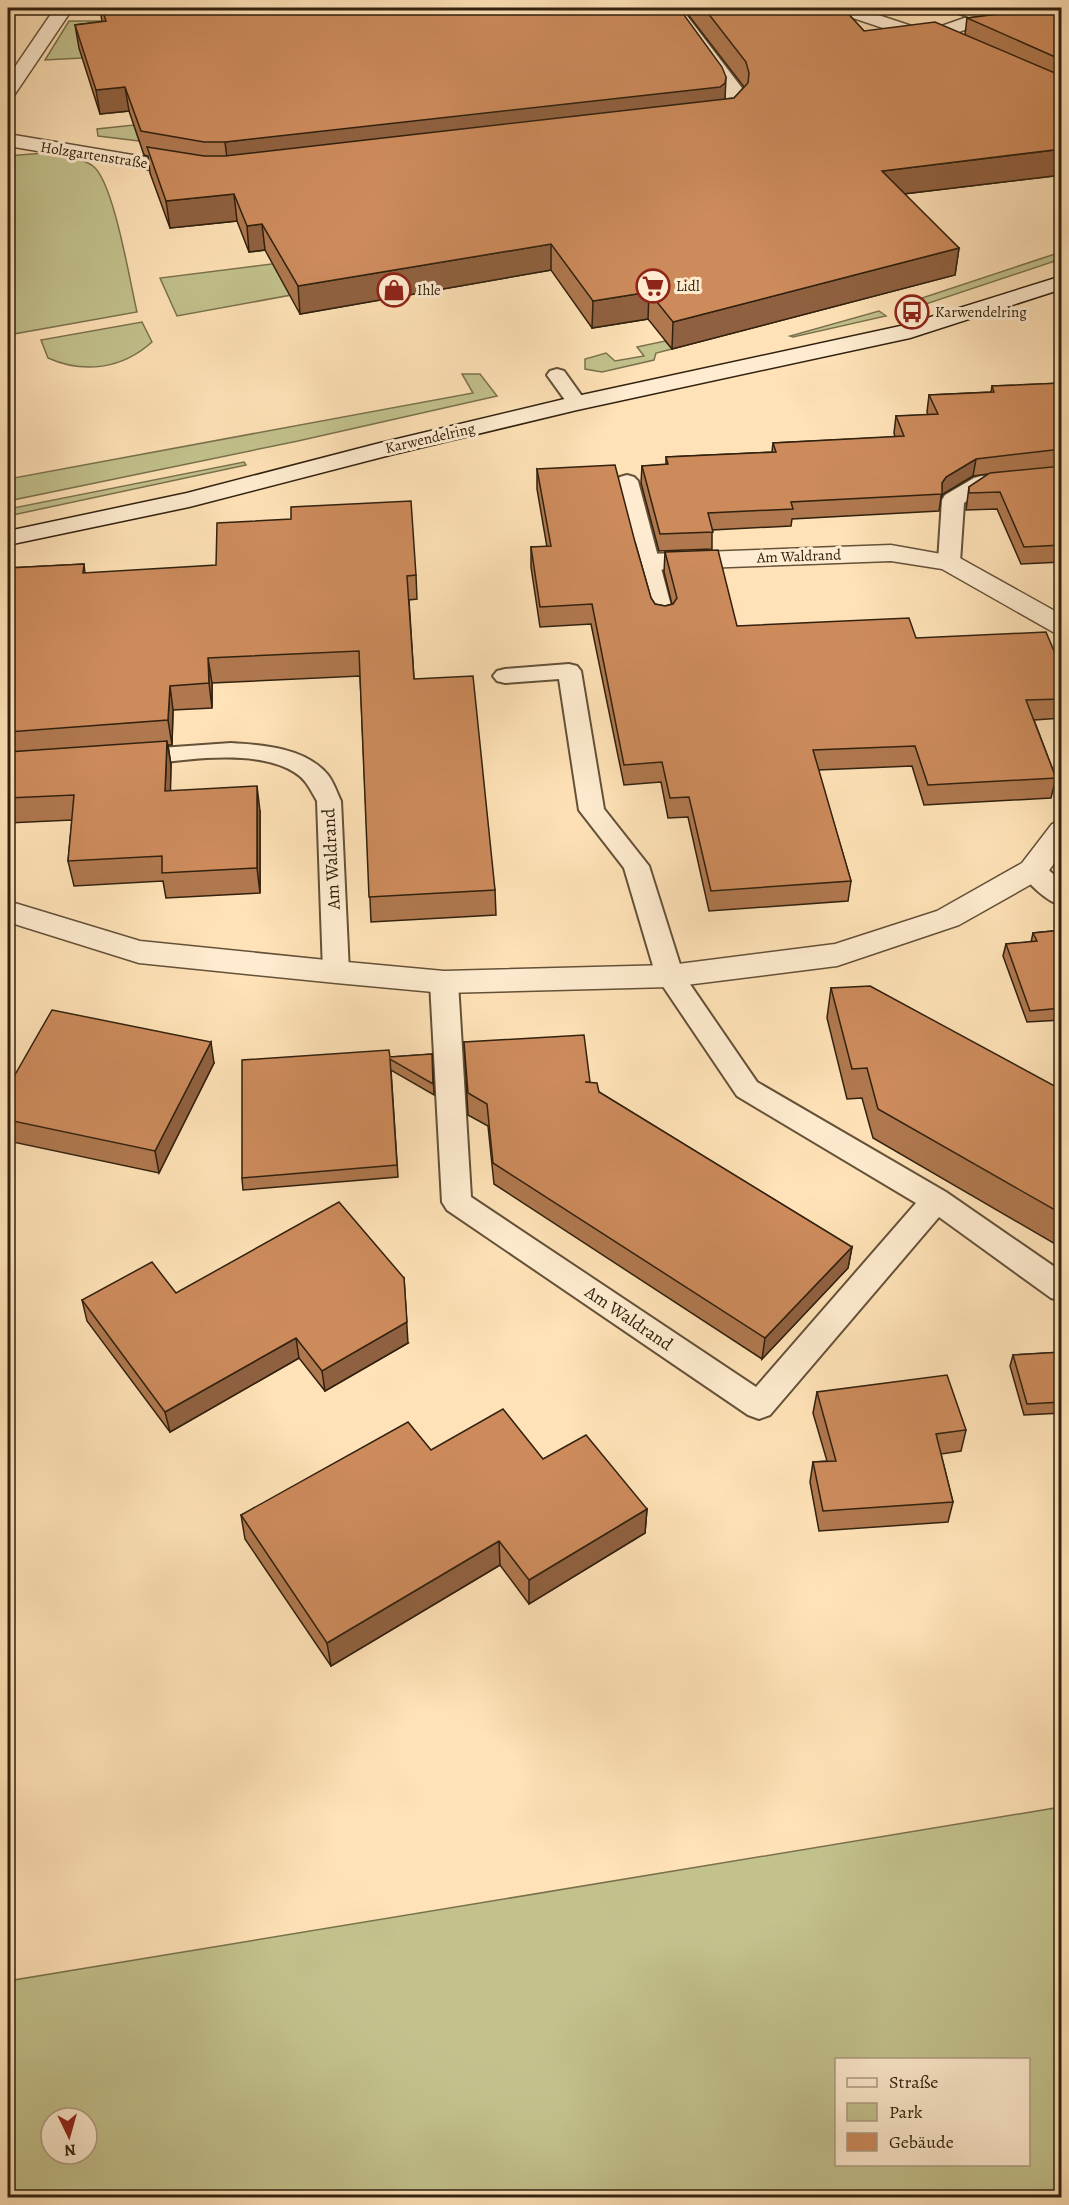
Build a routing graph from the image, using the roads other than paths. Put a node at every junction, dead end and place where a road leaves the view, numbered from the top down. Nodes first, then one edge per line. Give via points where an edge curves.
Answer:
1 (64, 8) edge
2 (672, 8) edge
3 (841, 8) edge
4 (959, 8) edge
5 (1009, 8) edge
6 (983, 17) junction
7 (928, 36) junction
8 (960, 50) edge
9 (8, 90) edge
10 (689, 122) edge
11 (8, 140) edge
12 (207, 174) edge
13 (1062, 282) edge
14 (557, 375) dead end
15 (577, 403) junction
16 (1062, 474) edge
17 (627, 481) dead end
18 (8, 538) edge
19 (649, 562) junction
20 (949, 562) junction
21 (663, 617) edge
22 (1062, 626) edge
23 (505, 676) dead end
24 (113, 759) edge
25 (1062, 831) edge
26 (1033, 870) junction
27 (1062, 897) edge
28 (8, 911) edge
29 (336, 972) junction
30 (670, 976) junction
31 (444, 982) junction
32 (936, 1200) junction
33 (1062, 1289) edge

1 - 9 street
2 - 10 street via 737,100 735,110 724,118
3 - 7 street
4 - 6 lane
5 - 6 street
6 - 7 street
7 - 8 street
11 - 12 street, Holzgartenstraße
13 - 15 street, Karwendelring via 910,331
14 - 15 lane
15 - 18 street, Karwendelring via 189,500
16 - 20 lane via 981,482 953,500
17 - 19 lane
19 - 20 street, Am Waldrand via 891,553
19 - 21 lane
20 - 22 street, Am Waldrand
23 - 30 lane via 569,671 591,810 636,866
24 - 29 lane, Am Waldrand via 242,750 281,758 304,767 319,780 328,801
25 - 26 street
26 - 27 lane
26 - 30 street via 948,918 837,955
28 - 29 street via 140,952
29 - 31 street
30 - 31 street
30 - 32 lane via 747,1089
31 - 32 lane, Am Waldrand via 457,1202 759,1406
32 - 33 lane

